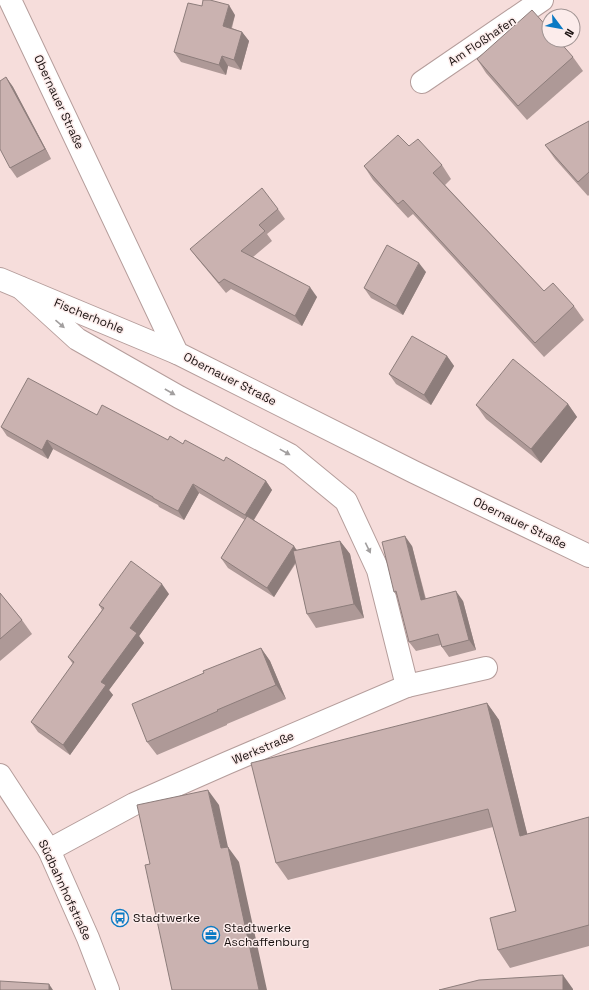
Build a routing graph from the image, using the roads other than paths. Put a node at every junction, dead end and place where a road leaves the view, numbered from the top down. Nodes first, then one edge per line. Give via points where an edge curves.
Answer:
1 (10, 0) edge
2 (542, 0) edge
3 (422, 82) dead end
4 (0, 280) edge
5 (21, 288) junction
6 (178, 353) junction
7 (589, 556) edge
8 (486, 668) dead end
9 (407, 686) junction
10 (0, 775) edge
11 (49, 850) junction
12 (108, 990) edge

1 - 6 street, Obernauer Straße
2 - 3 street, Am Floßhafen
4 - 5 street, Fischerhohle
5 - 6 street, Fischerhohle
5 -> 9 street via 77,339 179,397 290,455 346,501 378,570
6 - 7 street, Obernauer Straße via 414,472
8 - 9 street, Werkstraße
9 - 11 street, Werkstraße via 134,804
10 - 11 street, Südbahnhofstraße
11 - 12 street, Südbahnhofstraße

